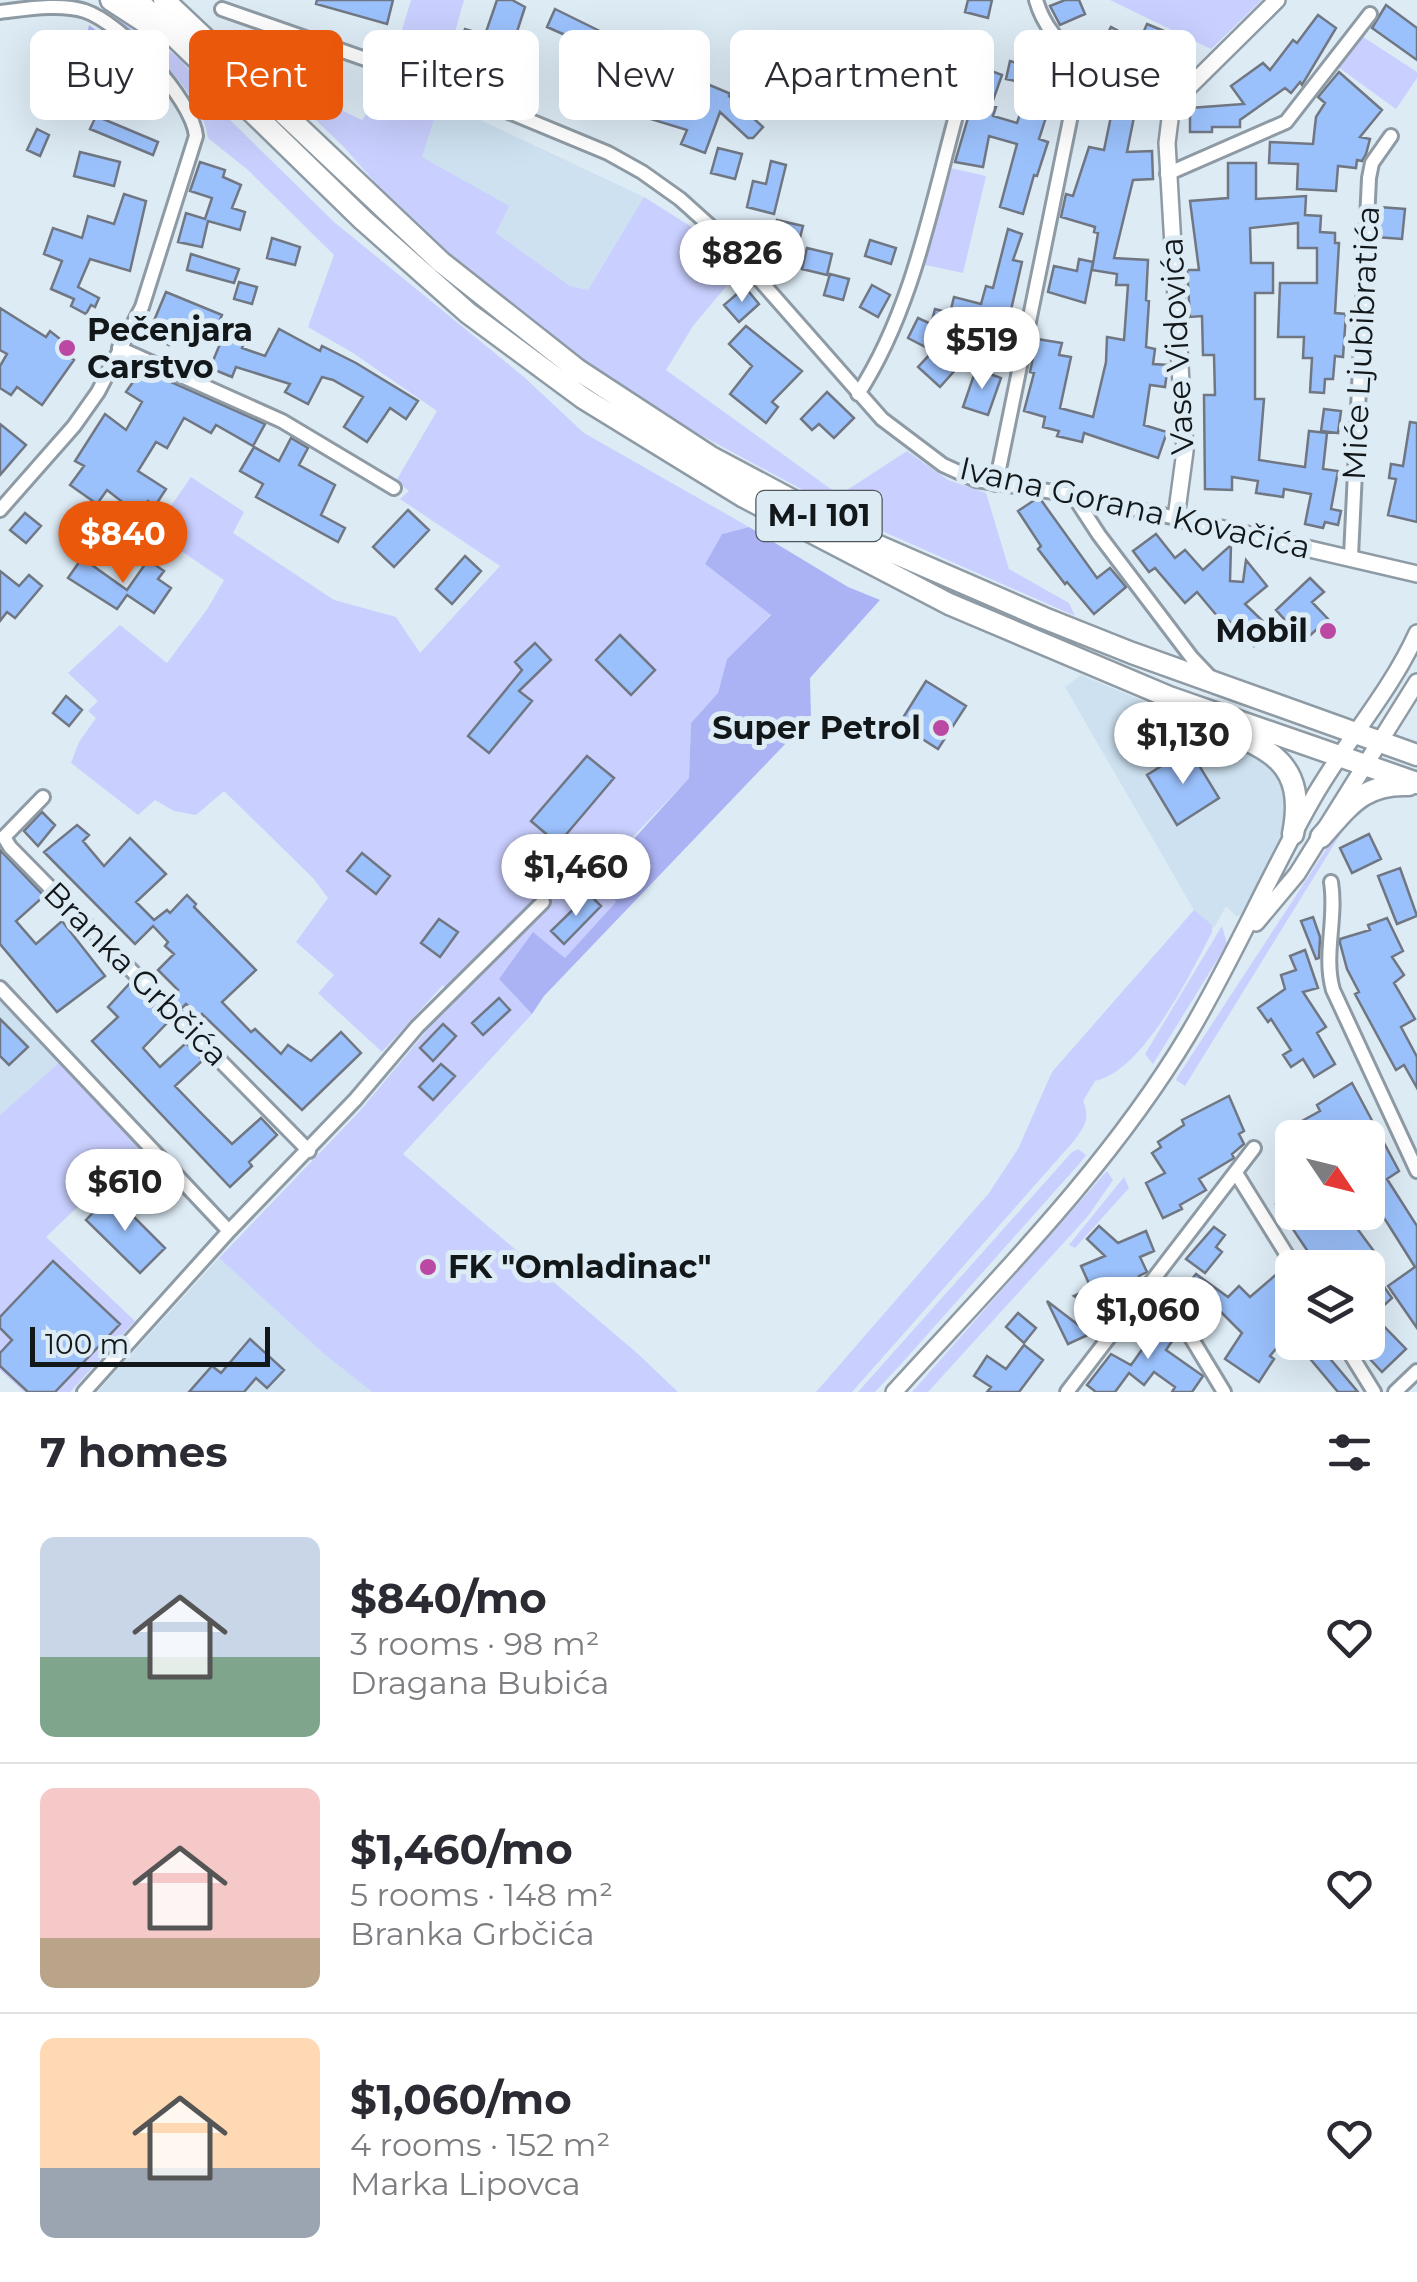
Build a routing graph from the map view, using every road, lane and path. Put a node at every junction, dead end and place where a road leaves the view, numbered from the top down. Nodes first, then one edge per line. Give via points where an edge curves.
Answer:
1 (111, 0) edge
2 (138, 0) edge
3 (164, 0) edge
4 (1036, 0) edge
5 (1276, 0) edge
6 (222, 9) dead end
7 (0, 12) edge
8 (1370, 14) dead end
9 (1050, 30) edge
10 (189, 49) edge
11 (189, 51) edge
12 (1196, 81) edge
13 (260, 120) edge
14 (955, 120) edge
15 (1070, 120) edge
16 (1169, 120) edge
17 (1391, 136) dead end
18 (1167, 174) junction
19 (119, 348) junction
20 (858, 394) junction
21 (996, 484) junction
22 (394, 488) dead end
23 (1074, 495) junction
24 (0, 510) edge
25 (1176, 518) junction
26 (1351, 556) junction
27 (1417, 574) edge
28 (1417, 633) edge
29 (1214, 681) junction
30 (1417, 682) edge
31 (1169, 697) junction
32 (1356, 734) junction
33 (1378, 742) junction
34 (1417, 755) edge
35 (1340, 756) junction
36 (1363, 764) junction
37 (1417, 785) edge
38 (43, 797) dead end
39 (1292, 834) junction
40 (1321, 837) junction
41 (1332, 882) dead end
42 (543, 902) dead end
43 (1243, 936) junction
44 (0, 988) edge
45 (1254, 1148) dead end
46 (309, 1151) junction
47 (1417, 1171) edge
48 (1236, 1173) junction
49 (230, 1231) junction
50 (1284, 1250) edge
51 (1155, 1278) junction
52 (1354, 1360) edge
53 (1417, 1372) edge
54 (1070, 1390) edge
55 (84, 1392) edge
56 (894, 1392) edge
57 (1224, 1392) edge
58 (1374, 1392) edge
59 (1395, 1392) edge

1 - 11 main road
2 - 10 main road, M-I 101
3 - 29 main road, M-I 101 via 440,262 653,420 876,545 1132,654
4 - 9 street
5 - 12 street
6 - 20 street, Ivana Gorana Kovačića via 463,93 642,172 720,235
7 - 19 street via 70,9 96,16 138,50 194,124 194,144 152,278
8 - 18 street via 1286,122
13 - 31 main road, M-I 101 via 436,287 583,398 764,510 932,595
14 - 20 street via 902,305
15 - 21 street
16 - 18 street, Vase Vidovića
17 - 26 street, Miće Ljubibratića via 1369,178
18 - 25 street, Vase Vidovića via 1185,452
19 - 22 street via 307,434
19 - 24 street via 87,409
20 - 21 street, Ivana Gorana Kovačića via 924,453
21 - 23 street, Ivana Gorana Kovačića
23 - 25 street, Ivana Gorana Kovačića
23 - 29 street
25 - 26 street, Ivana Gorana Kovačića
26 - 27 street, Ivana Gorana Kovačića
28 - 32 street
29 - 32 main road, M-I 101
30 - 33 street
31 - 35 main road, M-I 101
31 - 39 main road via 1194,717 1278,758 1296,792
32 - 33 main road, M-I 101
32 - 35 street
33 - 34 main road, M-I 101
33 - 36 street
35 - 36 main road, M-I 101
35 - 39 street
36 - 37 main road, M-I 101
36 - 40 street
37 - 40 main road via 1367,791
38 - 46 street, Branka Grbčića via 4,837 10,847
39 - 43 street
40 - 43 street
41 - 47 street via 1332,990
42 - 46 street via 417,1027
43 - 56 street via 1188,1036 1100,1158
44 - 49 street
45 - 48 street
46 - 49 street
48 - 50 street
48 - 51 street
49 - 55 street
51 - 54 street
51 - 57 street
52 - 58 street
53 - 59 street

